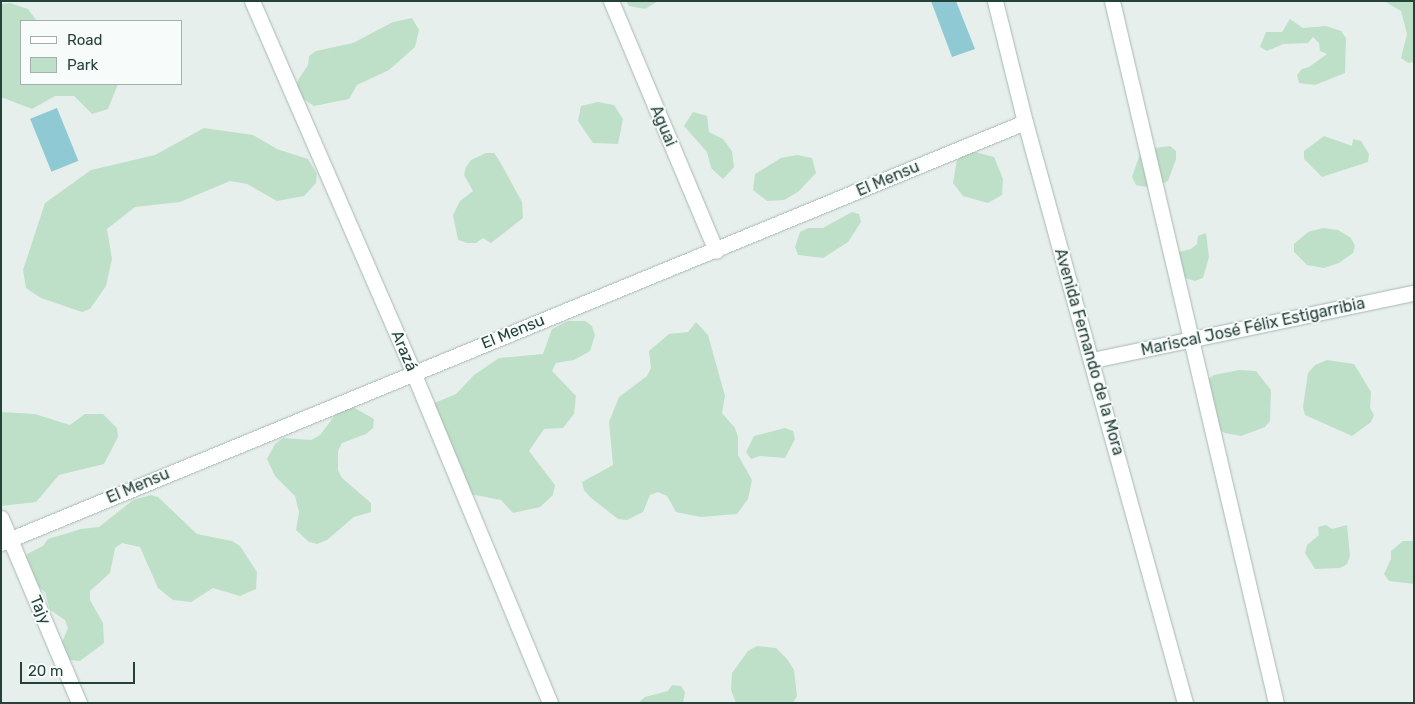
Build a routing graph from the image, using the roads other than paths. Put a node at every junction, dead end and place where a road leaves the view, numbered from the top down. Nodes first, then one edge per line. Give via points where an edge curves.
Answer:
1 (252, 1) edge
2 (611, 1) edge
3 (995, 1) edge
4 (1112, 1) edge
5 (1025, 122) junction
6 (716, 251) junction
7 (1414, 293) edge
8 (1190, 341) junction
9 (1092, 360) junction
10 (413, 372) junction
11 (1, 518) edge
12 (6, 541) edge
13 (79, 703) edge
14 (550, 703) edge
15 (1185, 703) edge
16 (1276, 703) edge

1 - 10 street, Arazá
2 - 6 street, Aguai
3 - 5 street, Avenida Fernando de la Mora
4 - 8 street
5 - 6 street, El Mensu
5 - 9 street, Avenida Fernando de la Mora
6 - 10 street, El Mensu
7 - 8 street, Mariscal José Félix Estigarribia
8 - 9 street, Mariscal José Félix Estigarribia
8 - 16 street
9 - 15 street, Avenida Fernando de la Mora
10 - 12 street, El Mensu
10 - 14 street, Arazá
11 - 12 street, Tajy
12 - 13 street, Tajy

